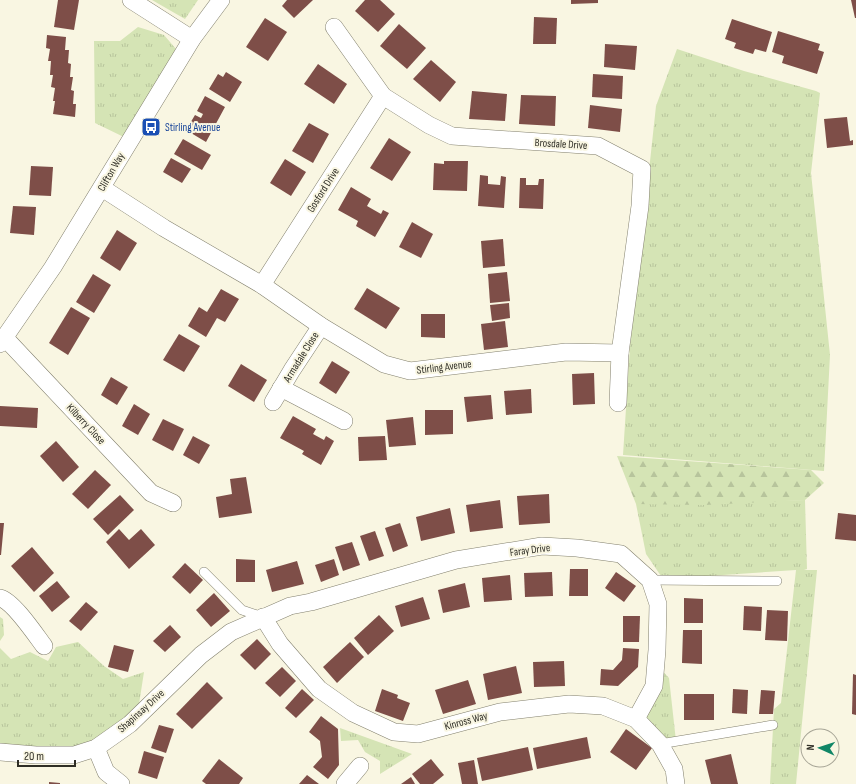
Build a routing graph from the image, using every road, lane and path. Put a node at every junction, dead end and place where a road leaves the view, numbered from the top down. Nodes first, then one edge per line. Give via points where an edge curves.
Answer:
1 (131, 0) edge
2 (221, 0) edge
3 (334, 27) dead end
4 (192, 39) junction
5 (383, 96) junction
6 (102, 188) junction
7 (262, 285) junction
8 (321, 326) junction
9 (3, 341) edge
10 (620, 353) junction
11 (618, 403) dead end
12 (344, 421) dead end
13 (173, 503) dead end
14 (204, 572) dead end
15 (650, 580) junction
16 (777, 581) dead end
17 (0, 598) edge
18 (263, 618) junction
19 (44, 646) dead end
20 (636, 719) junction
21 (773, 725) dead end
22 (660, 744) junction
23 (96, 748) junction
24 (0, 752) edge
25 (360, 766) dead end
26 (121, 784) edge
27 (344, 784) edge
28 (676, 784) edge

1 - 4 street
2 - 4 street, Clifton Way
3 - 5 street, Brosdale Drive
4 - 6 street, Clifton Way
5 - 7 street, Gosford Drive
5 - 10 street, Brosdale Drive via 428,125 452,136 598,146 642,169 640,206
6 - 7 street, Stirling Avenue via 164,228
6 - 9 street, Clifton Way
7 - 8 street, Stirling Avenue
8 - 10 street, Stirling Avenue via 384,364 410,371 566,352
8 - 12 street, Armadale Close via 277,395
9 - 13 street, Kilberry Close via 151,493
10 - 11 street, Brosdale Drive
14 - 18 lane via 242,610
15 - 16 lane
15 - 18 street, Faray Drive via 621,554 542,546 456,560 290,606
15 - 20 street, Faray Drive via 658,604 657,657 654,686
17 - 19 street via 6,600 19,614
18 - 20 street, Kinross Way via 280,644 319,689 353,712 394,732 418,734 500,712 569,704 603,706
18 - 23 street, Shapinsay Drive via 231,632 201,655 130,724
20 - 22 street, Kinross Way
21 - 22 lane
22 - 28 street, Kinross Way via 674,769
23 - 24 street, Shapinsay Drive via 74,755
23 - 26 street via 106,772
25 - 27 street

